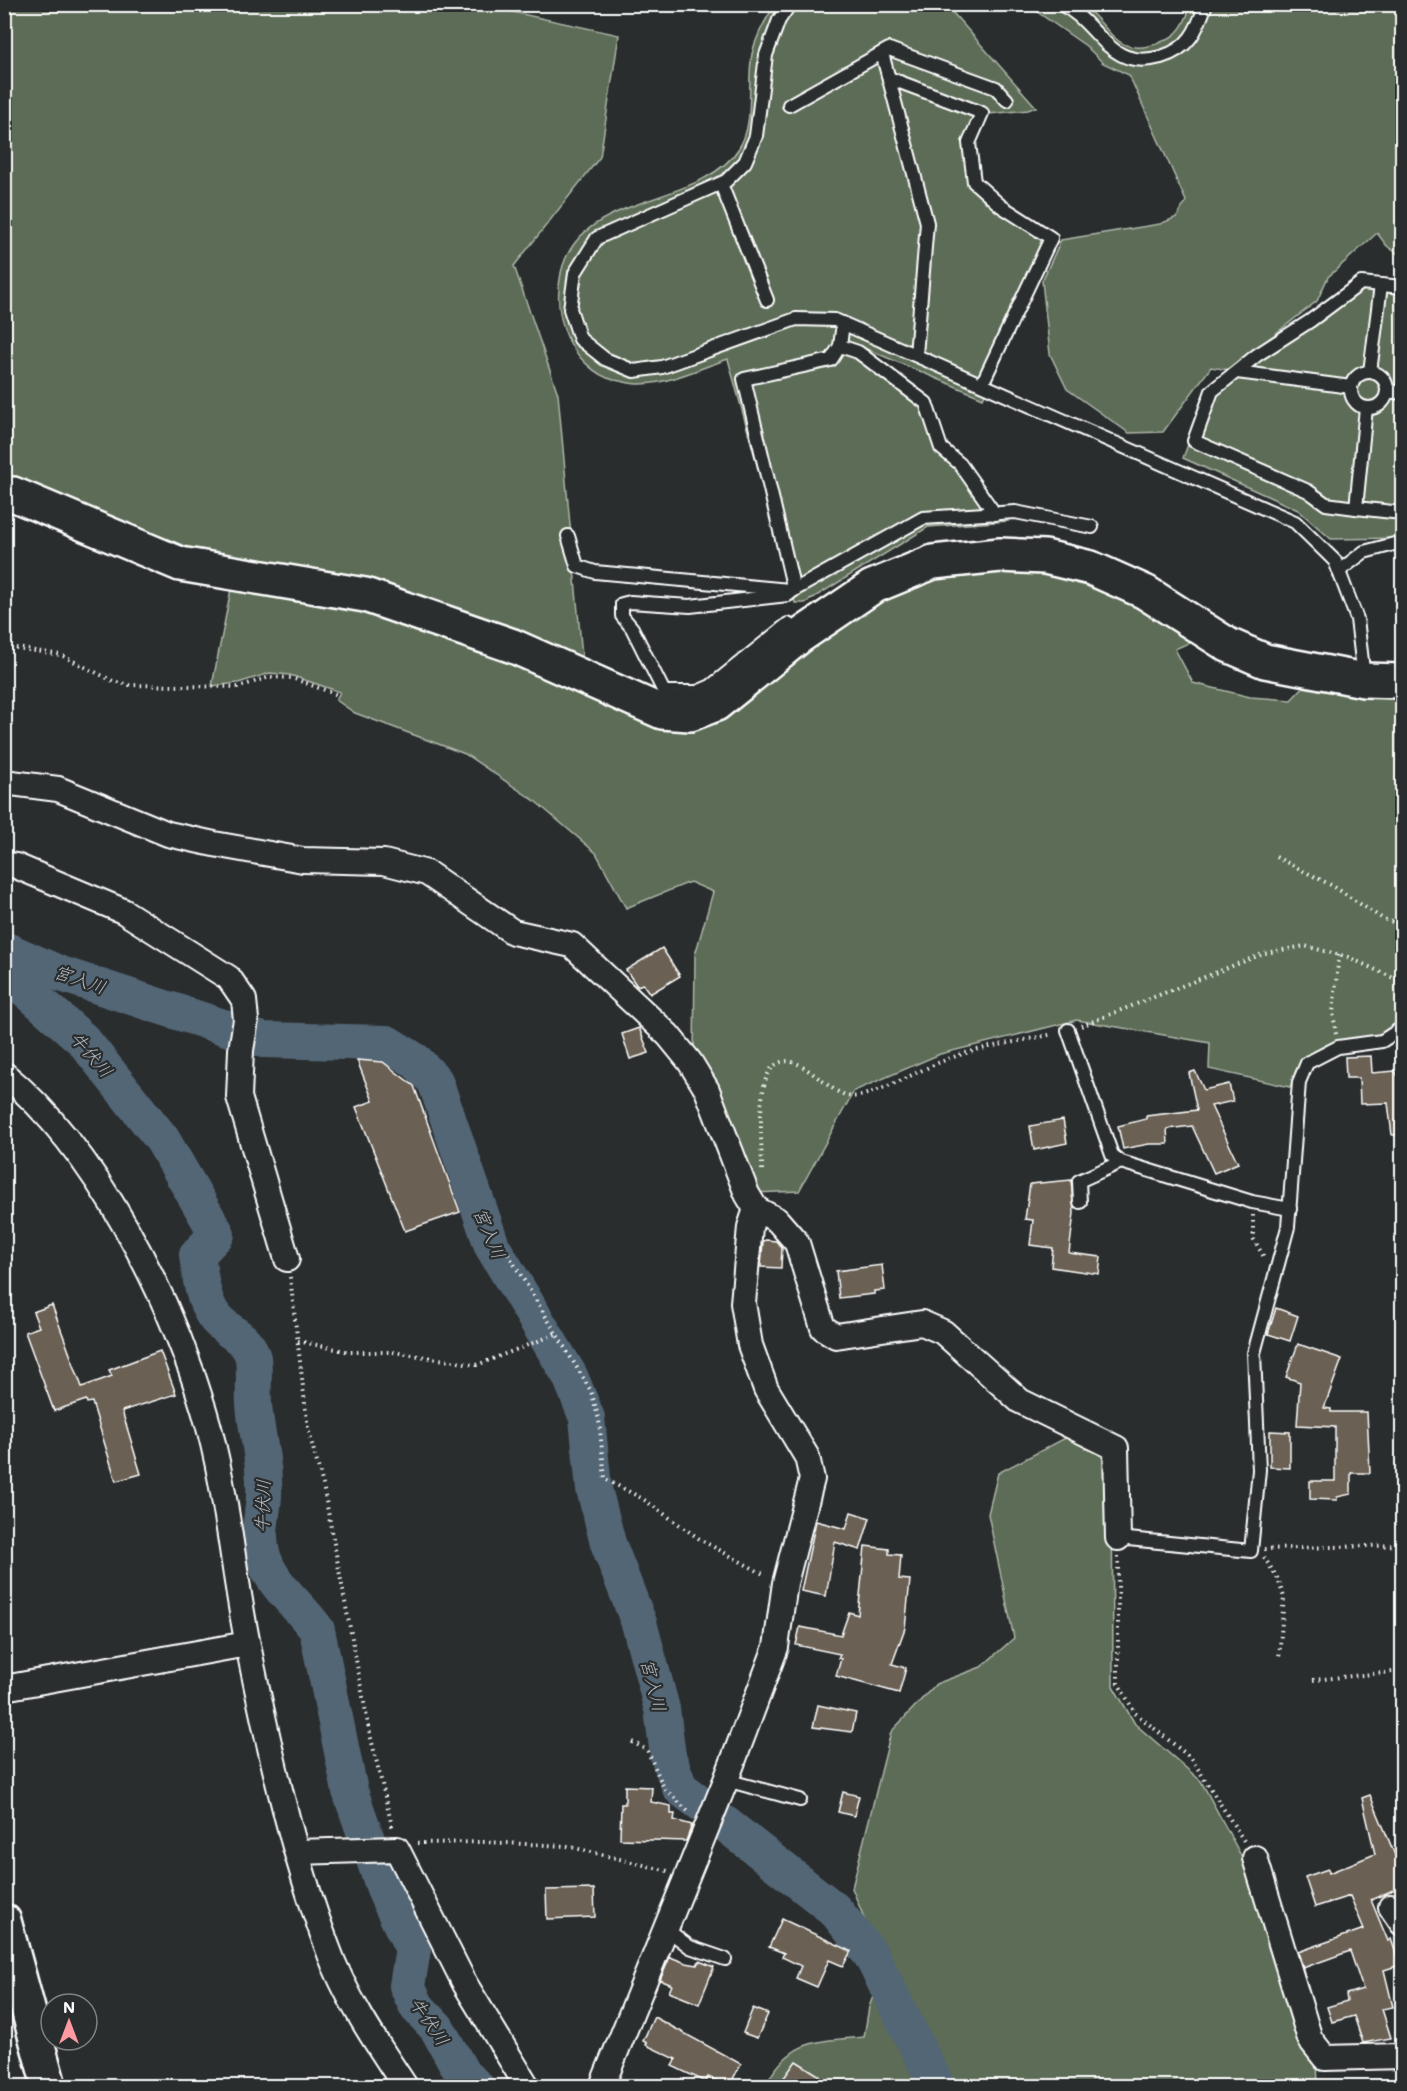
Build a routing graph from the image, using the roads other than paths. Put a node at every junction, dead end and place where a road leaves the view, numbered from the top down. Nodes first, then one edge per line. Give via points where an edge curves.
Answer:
1 (790, 4) edge
2 (1060, 4) edge
3 (1206, 4) edge
4 (882, 53) junction
5 (889, 78) junction
6 (1007, 100) dead end
7 (789, 105) dead end
8 (721, 184) junction
9 (1381, 285) junction
10 (1402, 287) edge
11 (767, 300) dead end
12 (843, 323) junction
13 (840, 346) junction
14 (916, 355) junction
15 (1237, 372) junction
16 (1370, 372) junction
17 (982, 384) junction
18 (1351, 387) junction
19 (1387, 391) junction
20 (1402, 393) edge
21 (1366, 408) junction
22 (4, 494) edge
23 (1356, 508) junction
24 (1402, 513) edge
25 (995, 514) junction
26 (1092, 527) dead end
27 (568, 536) dead end
28 (1402, 542) edge
29 (1338, 571) junction
30 (794, 590) junction
31 (788, 624) dead end
32 (1364, 680) junction
33 (1402, 681) edge
34 (4, 782) edge
35 (4, 864) edge
36 (1402, 1028) edge
37 (1068, 1030) road end
38 (4, 1074) edge
39 (1121, 1162) junction
40 (1080, 1202) dead end
41 (756, 1209) junction
42 (1290, 1209) junction
43 (287, 1259) road end
44 (1118, 1538) joint
45 (248, 1644) junction
46 (4, 1688) edge
47 (726, 1780) junction
48 (800, 1800) dead end
49 (297, 1852) junction
50 (1255, 1858) road end
51 (4, 1921) edge
52 (665, 1928) junction
53 (725, 1959) dead end
54 (1402, 2056) edge
55 (49, 2086) edge
56 (405, 2086) edge
57 (527, 2086) edge
58 (602, 2086) edge

1 - 8 lane via 779,20 766,55 756,136 745,162
2 - 3 lane via 1113,50 1130,59 1151,60 1184,47 1197,31
4 - 5 lane
4 - 6 lane via 889,49 996,88
4 - 7 lane
5 - 14 lane via 927,223
5 - 17 lane via 982,113 969,143 975,182 1001,206 1051,238
8 - 11 lane
8 - 12 lane via 597,238 575,273 570,309 580,339 605,359 634,370 662,367 796,319
9 - 10 lane
9 - 15 lane via 1361,283
9 - 16 lane
12 - 13 lane
12 - 14 lane
13 - 25 lane via 858,352 926,403 942,448 960,464
13 - 30 lane via 831,360 744,379
14 - 17 lane
15 - 18 lane
15 - 23 lane via 1212,391 1194,441 1308,491 1326,504
16 - 18 lane via 1359,375
16 - 19 lane via 1381,377
17 - 29 lane via 1295,522 1335,561
18 - 21 lane via 1354,401
19 - 20 lane
19 - 21 lane via 1380,404
21 - 23 lane
22 - 32 street via 180,564 365,595 513,646 662,712 690,714 716,704 800,636 872,587 933,562 1000,555 1045,557 1091,567 1144,592 1228,645 1265,661
23 - 24 lane
25 - 26 lane via 1015,512
25 - 30 lane via 923,518
27 - 30 lane via 577,566 595,572
28 - 29 lane via 1364,552
29 - 32 lane via 1357,619
30 - 31 lane via 788,595 690,606 622,604 622,616 664,692 697,692 711,686
32 - 33 street
34 - 41 street via 58,789 168,834 214,844 303,860 384,862 427,873 513,932 572,945 668,1035 690,1062 707,1090
35 - 43 street via 123,911 229,978 244,1000 246,1020 239,1097
36 - 42 lane via 1382,1041 1338,1047 1307,1063 1299,1082
37 - 39 lane via 1112,1155
38 - 45 street via 73,1146 118,1215 160,1299 204,1411
39 - 40 lane via 1078,1181
39 - 42 lane via 1252,1202
41 - 44 street via 777,1220 797,1243 823,1328 836,1336 922,1323 943,1332 1020,1401 1116,1448
41 - 47 street via 750,1227 743,1302 750,1345 766,1389 807,1457 812,1479 785,1583 776,1647
42 - 44 lane via 1254,1353 1259,1470 1251,1551
45 - 46 street
45 - 49 street
47 - 48 lane
47 - 52 street
49 - 56 street via 327,1948 372,2036
49 - 57 street via 397,1849 465,1984
50 - 54 street via 1310,2039 1325,2058
51 - 55 street
52 - 53 lane via 690,1947
52 - 58 street

